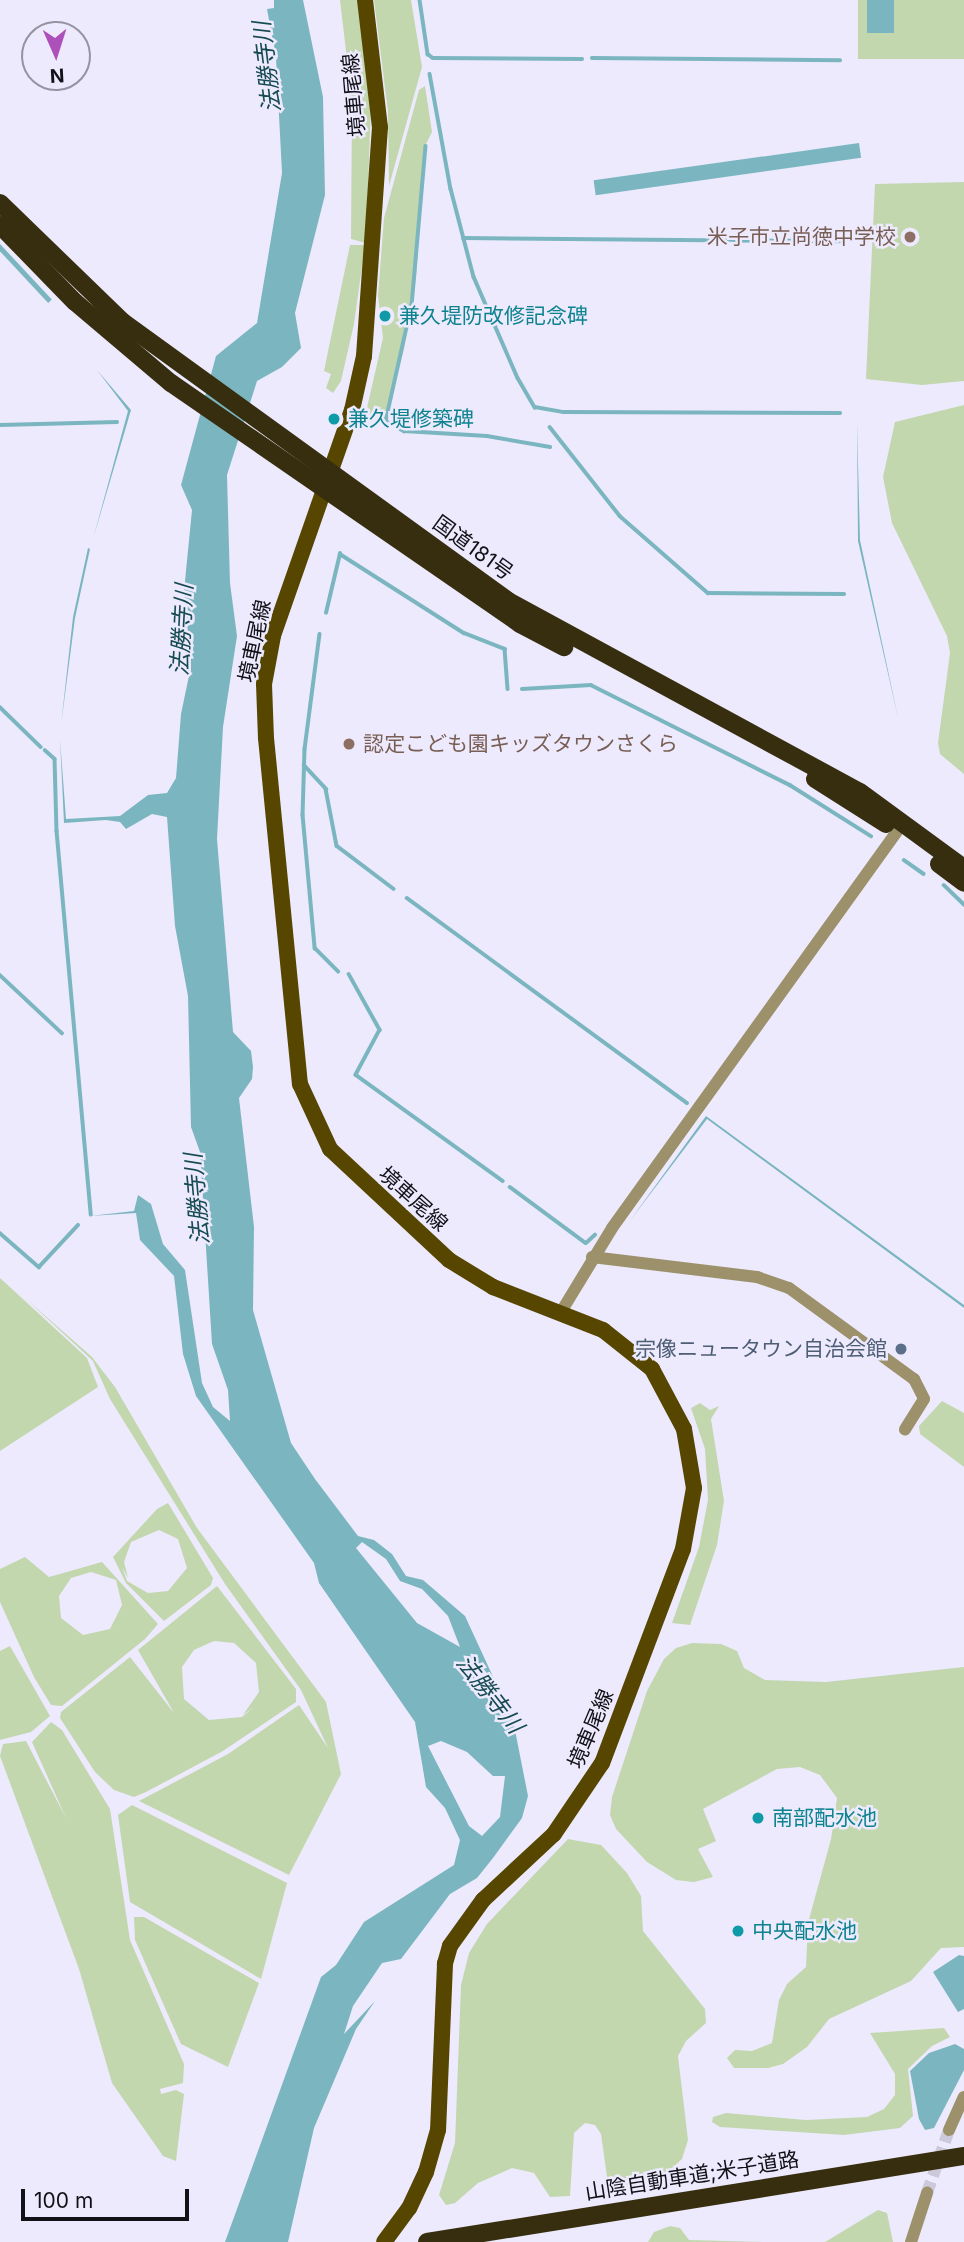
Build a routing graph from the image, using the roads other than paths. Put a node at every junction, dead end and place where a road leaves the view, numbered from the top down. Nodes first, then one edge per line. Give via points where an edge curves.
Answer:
1 (365, 0) edge
2 (0, 203) edge
3 (0, 225) edge
4 (303, 466) junction
5 (329, 471) junction
6 (323, 491) junction
7 (897, 832) junction
8 (964, 868) edge
9 (964, 883) edge
10 (592, 1257) junction
11 (561, 1312) junction
12 (905, 1430) dead end
13 (964, 2097) edge
14 (949, 2130) tunnel mouth
15 (964, 2149) edge
16 (964, 2156) edge
17 (964, 2163) edge
18 (837, 2175) junction
19 (927, 2193) tunnel mouth
20 (640, 2211) junction
21 (569, 2223) junction
22 (384, 2242) edge
23 (427, 2242) edge
24 (473, 2242) edge
25 (911, 2242) edge

1 - 5 main road, 境車尾線 via 377,83 379,164 364,356 352,410
2 - 4 highway, 国道181号 via 113,313
3 - 4 highway, 国道181号 via 75,302 171,383
4 - 5 highway, 国道181号
4 - 6 highway, 国道181号
5 - 6 main road, 境車尾線
5 - 8 highway, 国道181号 via 508,601 860,792
6 - 7 highway, 国道181号 via 520,624 766,751
6 - 11 main road, 境車尾線 via 273,636 264,684 300,1084 330,1149 449,1260 493,1287
7 - 9 highway, 国道181号
7 - 10 street
10 - 11 street
10 - 12 street via 757,1277 789,1288 914,1379 924,1399
11 - 22 main road, 境車尾線 via 618,1339 652,1369 670,1395 691,1459 691,1516 633,1686 588,1788 554,1834 483,1900 450,1946 445,1964 438,2130 409,2208
13 - 14 street
15 - 18 highway
16 - 18 highway, 山陰自動車道;米子道路
17 - 20 highway, 山陰自動車道;米子道路
18 - 20 highway, 山陰自動車道;米子道路
19 - 25 street
20 - 21 highway, 山陰自動車道;米子道路
21 - 23 highway, 山陰自動車道;米子道路
21 - 24 highway, 山陰自動車道;米子道路

